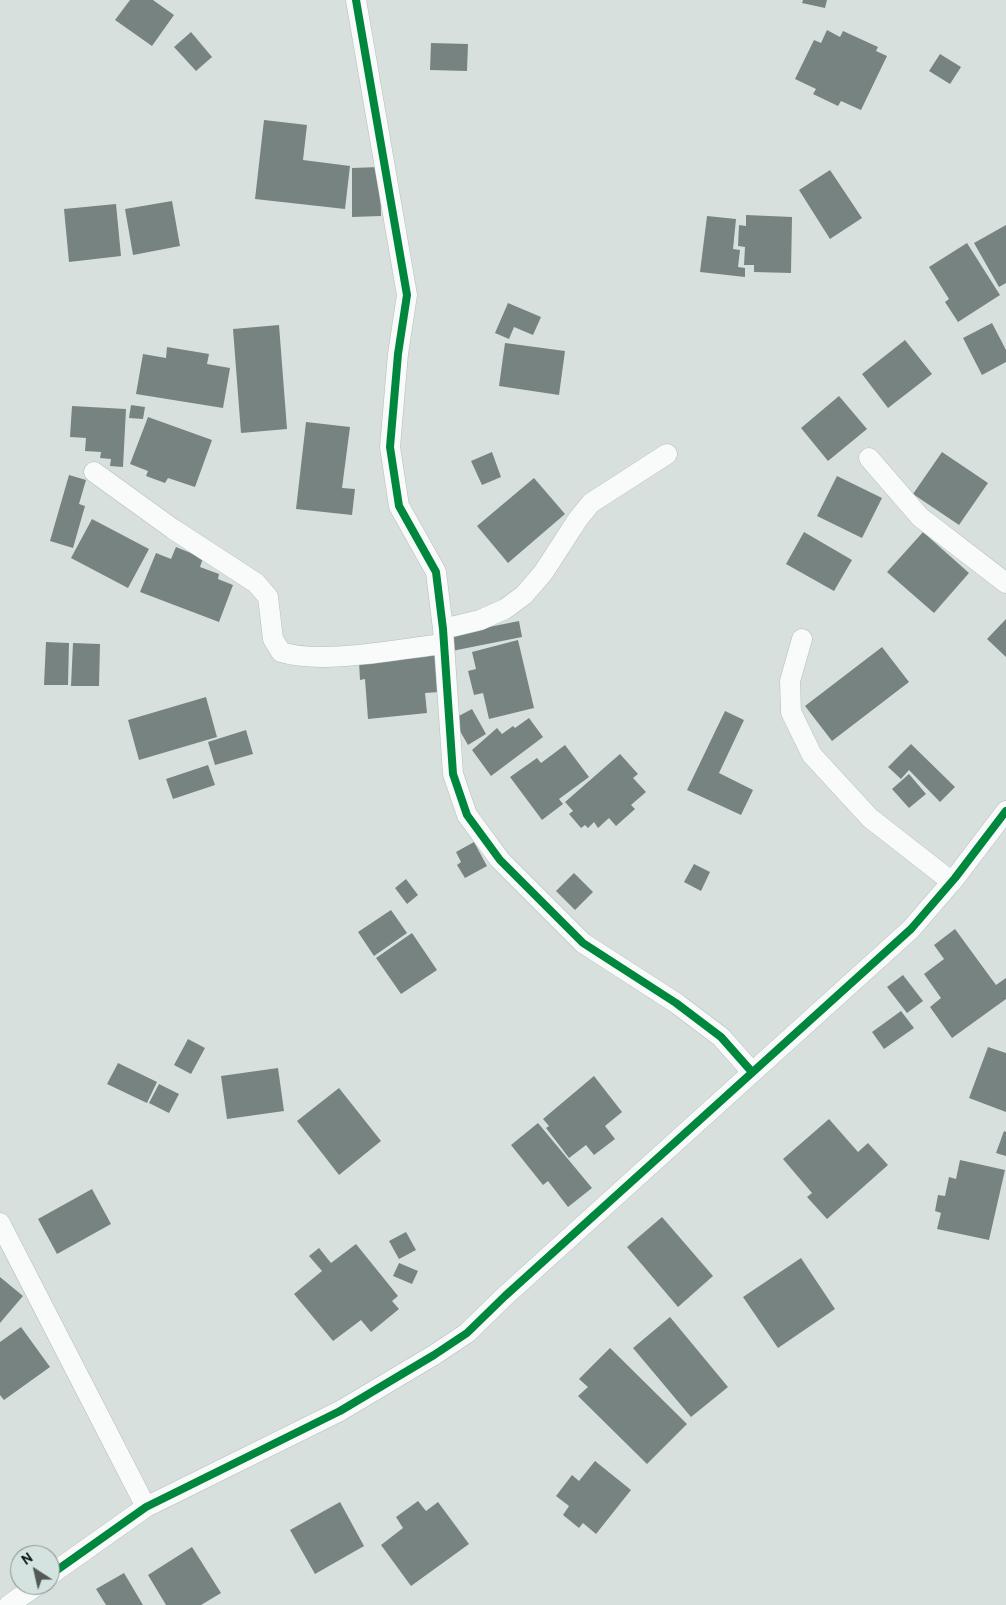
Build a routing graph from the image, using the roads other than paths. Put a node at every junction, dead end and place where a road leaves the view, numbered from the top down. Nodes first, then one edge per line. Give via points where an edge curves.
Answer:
1 (356, 0) edge
2 (667, 454) dead end
3 (869, 458) dead end
4 (94, 472) dead end
5 (1006, 582) edge
6 (443, 636) junction
7 (802, 638) dead end
8 (1006, 810) edge
9 (952, 882) junction
10 (752, 1072) junction
11 (0, 1223) edge
12 (146, 1507) junction
13 (60, 1569) edge
14 (23, 1595) edge
15 (9, 1605) edge

1 - 6 street via 407,295 390,447 399,506 436,572
2 - 6 street via 591,503 544,573 524,595 505,610
3 - 5 street via 920,518
4 - 6 street via 256,583 268,597 273,639 281,652 298,658 324,658
6 - 10 street via 452,774 467,815 500,860 583,942 676,1002 721,1037
7 - 9 street via 790,681 791,712 812,755 870,818
8 - 9 street
9 - 10 street via 911,929
10 - 12 street via 467,1333 340,1412
11 - 12 street
12 - 13 street
14 - 15 street

